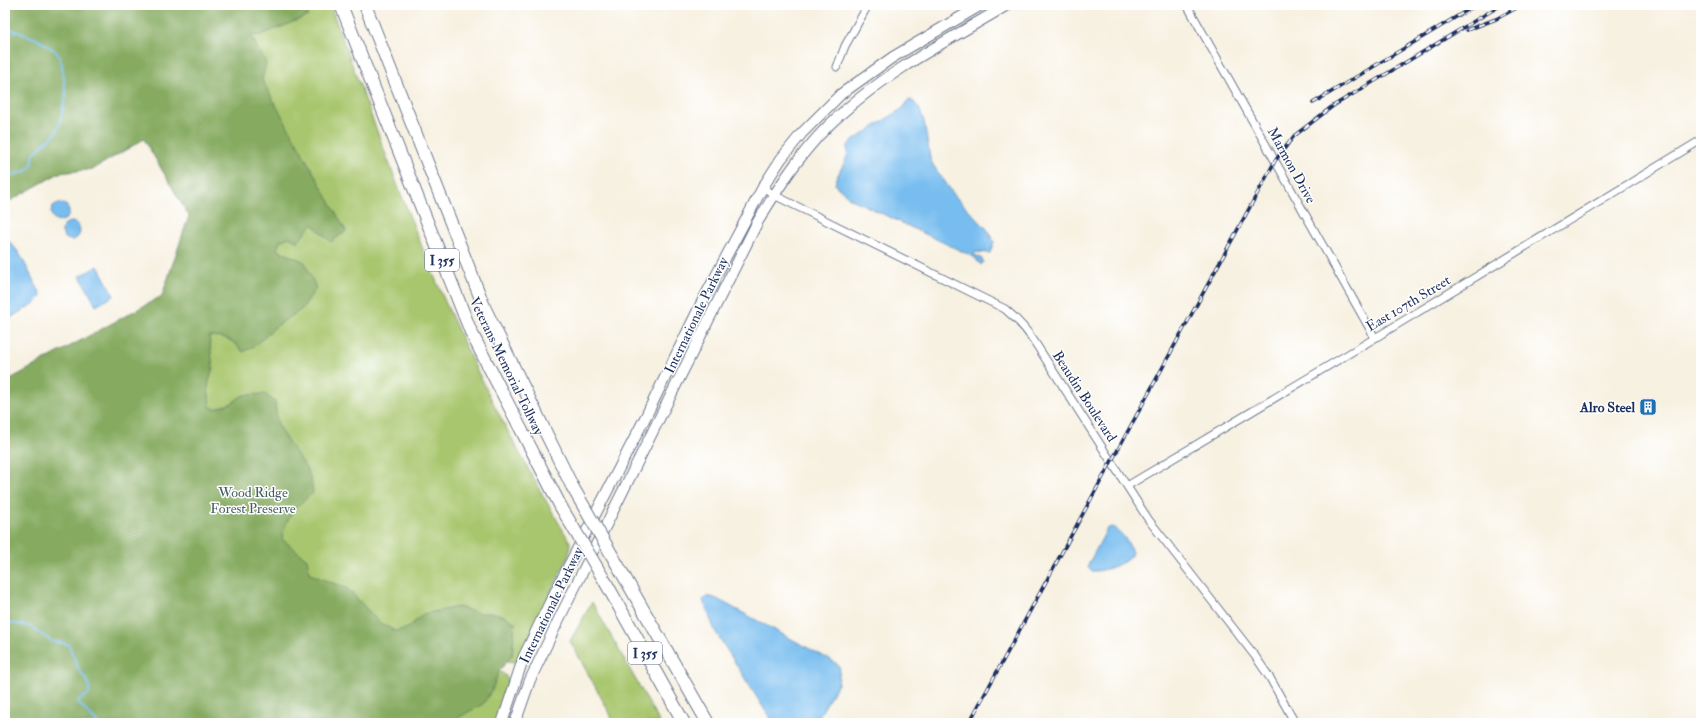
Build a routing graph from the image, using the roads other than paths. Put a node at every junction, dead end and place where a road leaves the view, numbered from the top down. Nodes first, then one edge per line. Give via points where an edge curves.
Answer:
1 (341, 5) edge
2 (365, 5) edge
3 (868, 5) edge
4 (981, 5) edge
5 (1007, 5) edge
6 (1187, 5) edge
7 (837, 67) dead end
8 (1701, 140) edge
9 (762, 187) junction
10 (774, 195) junction
11 (1375, 338) junction
12 (1127, 486) junction
13 (502, 723) edge
14 (515, 723) edge
15 (684, 723) edge
16 (708, 723) edge
17 (1295, 723) edge

1 - 15 highway, Veterans Memorial Tollway / I 355, bridge via 471,332 561,506
2 - 16 highway, Veterans Memorial Tollway / I 355, bridge via 484,309 572,486
3 - 7 street
4 - 9 street, Internationale Parkway via 893,57 841,94 802,133
5 - 10 street, Internationale Parkway via 873,87 841,113 810,145
6 - 11 street, Marmon Drive
8 - 11 street, East 107th Street
9 - 10 street, Beaudin Boulevard
9 - 13 street, Internationale Parkway via 551,600 524,656
10 - 12 street, Beaudin Boulevard via 1005,309 1024,326
10 - 14 street, Internationale Parkway via 757,223 559,620 530,680
11 - 12 street, East 107th Street
12 - 17 street, Beaudin Boulevard via 1148,519 1255,656

